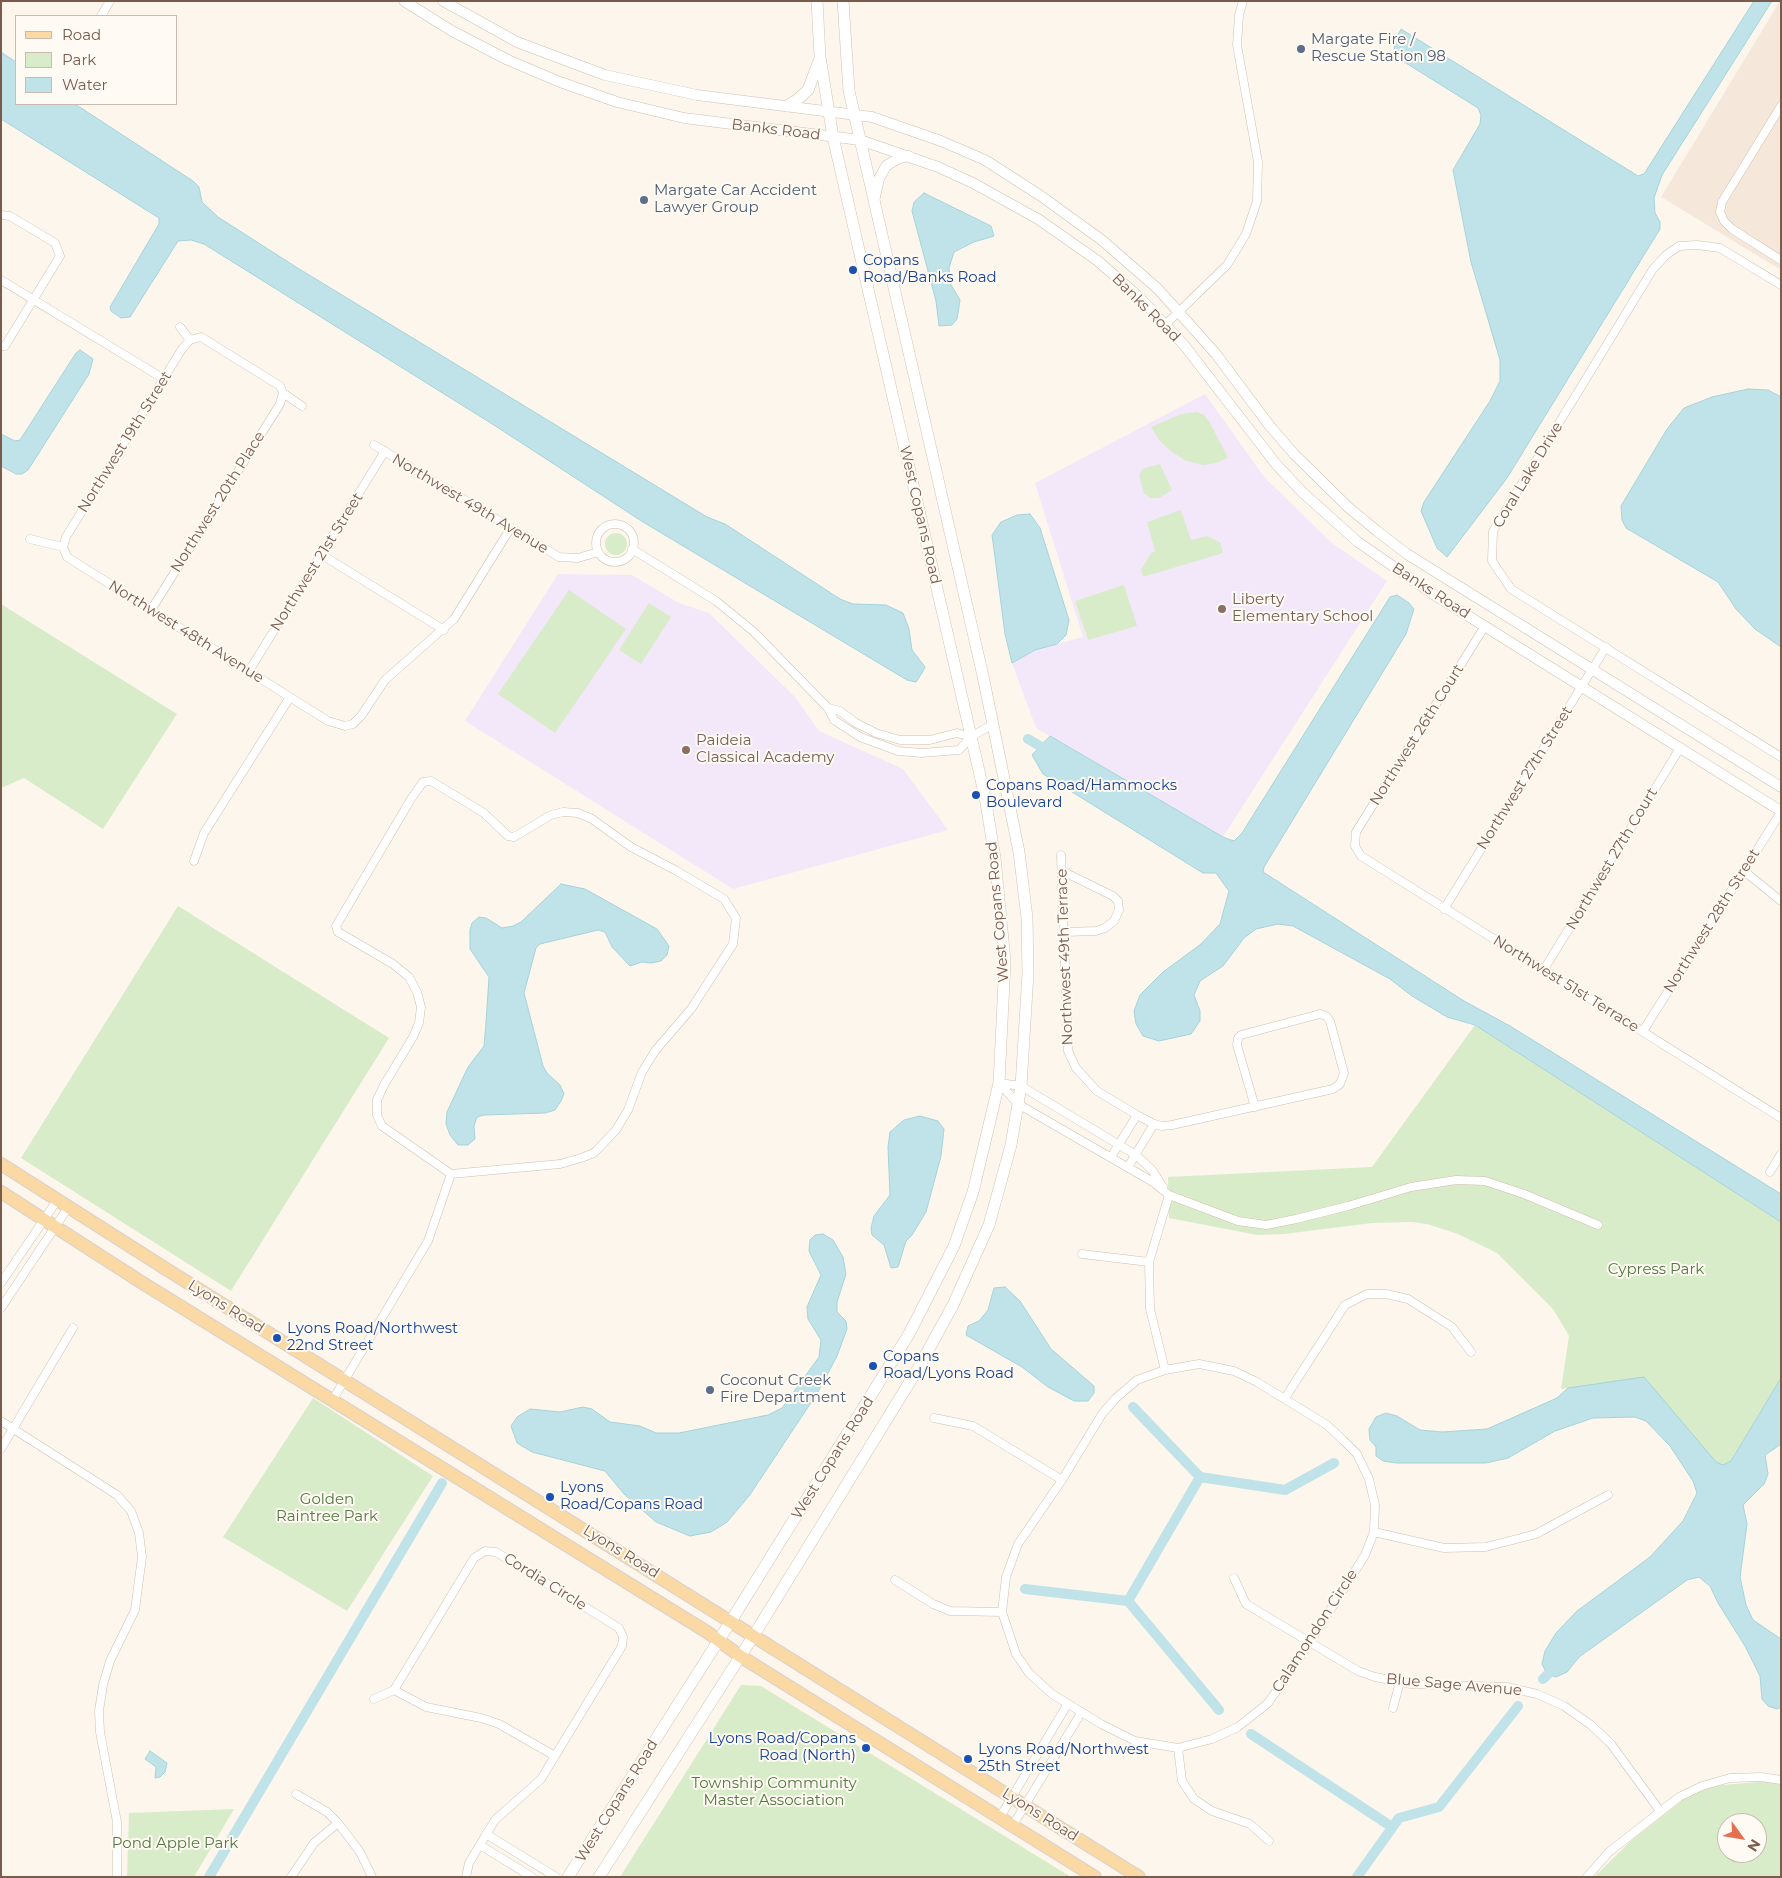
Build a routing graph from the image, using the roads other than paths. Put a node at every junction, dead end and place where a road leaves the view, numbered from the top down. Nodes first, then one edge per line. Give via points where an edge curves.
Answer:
1 (110, 1) edge
2 (404, 1) edge
3 (443, 1) edge
4 (817, 1) edge
5 (843, 1) edge
6 (1243, 1) edge
7 (102, 15) edge
8 (820, 57) junction
9 (786, 106) junction
10 (1781, 106) edge
11 (828, 112) junction
12 (855, 114) junction
13 (833, 137) junction
14 (860, 140) junction
15 (909, 156) junction
16 (874, 202) junction
17 (1, 215) edge
18 (1781, 260) edge
19 (1, 280) edge
20 (1781, 285) edge
21 (34, 300) junction
22 (1180, 312) junction
23 (1165, 325) junction
24 (180, 327) dead end
25 (190, 340) junction
26 (1, 346) edge
27 (164, 379) junction
28 (283, 393) junction
29 (302, 406) dead end
30 (374, 444) dead end
31 (385, 452) junction
32 (510, 529) junction
33 (30, 539) dead end
34 (63, 547) junction
35 (632, 549) junction
36 (598, 552) junction
37 (322, 555) junction
38 (151, 610) junction
39 (1485, 626) junction
40 (444, 630) junction
41 (1606, 647) junction
42 (1592, 670) junction
43 (249, 671) junction
44 (1582, 687) junction
45 (290, 696) junction
46 (828, 708) junction
47 (994, 724) junction
48 (971, 737) junction
49 (1680, 748) junction
50 (1781, 758) edge
51 (1781, 787) edge
52 (1781, 812) edge
53 (1355, 846) joint
54 (1061, 855) dead end
55 (194, 861) dead end
56 (1062, 871) junction
57 (1744, 871) junction
58 (1781, 901) edge
59 (1444, 909) junction
60 (1064, 932) junction
61 (1543, 971) junction
62 (1643, 1031) junction
63 (999, 1084) junction
64 (1021, 1086) junction
65 (1018, 1104) junction
66 (1254, 1106) junction
67 (1137, 1115) junction
68 (1781, 1118) edge
69 (1154, 1124) junction
70 (1119, 1145) junction
71 (1781, 1154) edge
72 (1136, 1155) junction
73 (1111, 1157) junction
74 (1, 1164) edge
75 (1128, 1167) junction
76 (1770, 1172) dead end
77 (451, 1174) junction
78 (1, 1192) edge
79 (1169, 1194) junction
80 (63, 1203) junction
81 (45, 1219) junction
82 (1598, 1225) dead end
83 (56, 1226) junction
84 (1082, 1254) dead end
85 (1148, 1262) junction
86 (1, 1283) edge
87 (1, 1308) edge
88 (73, 1328) dead end
89 (1471, 1352) dead end
90 (1165, 1370) junction
91 (344, 1381) junction
92 (1285, 1398) junction
93 (332, 1401) junction
94 (934, 1418) dead end
95 (1, 1421) edge
96 (14, 1429) junction
97 (1, 1449) edge
98 (1062, 1480) junction
99 (1608, 1495) dead end
100 (1374, 1532) junction
101 (1234, 1578) dead end
102 (894, 1580) dead end
103 (1002, 1612) junction
104 (731, 1621) junction
105 (754, 1634) junction
106 (719, 1640) junction
107 (1310, 1642) junction
108 (740, 1656) junction
109 (1400, 1682) junction
110 (394, 1690) junction
111 (374, 1699) dead end
112 (1067, 1705) junction
113 (1393, 1708) dead end
114 (1081, 1713) junction
115 (1178, 1748) junction
116 (555, 1756) junction
117 (1781, 1780) edge
118 (296, 1794) dead end
119 (1012, 1797) junction
120 (1025, 1805) junction
121 (1660, 1811) junction
122 (1000, 1816) junction
123 (338, 1823) junction
124 (1013, 1825) junction
125 (486, 1834) junction
126 (1268, 1841) dead end
127 (480, 1845) junction
128 (117, 1877) edge
129 (291, 1877) edge
130 (372, 1877) edge
131 (466, 1877) edge
132 (532, 1877) edge
133 (556, 1877) edge
134 (568, 1877) edge
135 (600, 1877) edge
136 (1095, 1877) edge
137 (1139, 1877) edge
138 (1587, 1877) edge

1 - 7 street
2 - 13 street, Banks Road via 452,32 508,60 617,102 684,118
3 - 9 street, Banks Road via 517,42 604,75 698,95
4 - 8 main road, West Copans Road
5 - 12 main road, West Copans Road via 846,57
6 - 22 street via 1237,46 1258,162 1257,201 1246,234 1227,266
8 - 9 main road via 808,90
8 - 11 main road, West Copans Road
9 - 11 street, Banks Road
10 - 18 street via 1722,202 1720,212 1732,229
11 - 12 street, Banks Road
11 - 13 main road, West Copans Road
12 - 14 main road, West Copans Road
12 - 22 street, Banks Road via 942,141 1009,174 1103,240
13 - 14 street, Banks Road
13 - 48 main road, West Copans Road
14 - 15 street, Banks Road
14 - 16 main road, West Copans Road
15 - 16 street via 886,166 879,179
15 - 23 street, Banks Road via 973,182 1038,219 1098,261
16 - 47 main road, West Copans Road
17 - 21 street via 10,216 55,243 60,256
19 - 21 street
20 - 41 street, Coral Lake Drive via 1720,248 1679,246 1666,255 1653,269 1493,531 1492,561 1511,589
21 - 26 street via 5,346
21 - 27 street
22 - 23 street
22 - 42 street, Banks Road via 1277,435 1348,507 1407,554
23 - 39 street, Banks Road via 1276,464 1323,511 1402,574
24 - 25 street
25 - 27 street, Northwest 19th Street
25 - 28 street via 201,337 280,386
27 - 34 street, Northwest 19th Street via 66,537
28 - 29 street
28 - 38 street, Northwest 20th Place via 280,404
30 - 31 street, Northwest 49th Avenue
31 - 32 street, Northwest 49th Avenue
31 - 37 street, Northwest 21st Street
32 - 36 street, Northwest 49th Avenue via 559,558 578,558
32 - 40 street
33 - 34 street
34 - 38 street, Northwest 48th Avenue via 67,557
35 - 36 street via 626,559 615,563 603,559
35 - 36 street via 634,543 630,530 611,524 596,536
35 - 46 street via 716,601 754,632
37 - 40 street
37 - 43 street, Northwest 21st Street
38 - 43 street, Northwest 48th Avenue
39 - 44 street, Banks Road
39 - 53 street, Northwest 26th Court via 1356,832
40 - 45 street, Northwest 48th Avenue via 391,674 353,724 345,726 328,721
41 - 42 street, Northwest 27th Street
41 - 50 street, Coral Lake Drive
42 - 44 street, Northwest 27th Street
42 - 51 street, Banks Road
43 - 45 street, Northwest 48th Avenue
44 - 49 street, Banks Road
44 - 59 street, Northwest 27th Street
45 - 55 street via 204,833
46 - 48 street via 840,710 876,733 900,740 930,740 957,733
46 - 48 street via 844,729 879,746 898,751 959,750
47 - 48 street
47 - 64 main road, West Copans Road via 1019,852 1027,918 1027,1030
48 - 63 main road, West Copans Road via 995,858 1002,927 1005,969
49 - 52 street, Banks Road
49 - 61 street, Northwest 27th Court
52 - 57 street, Northwest 28th Street
53 - 59 street, Northwest 51st Terrace via 1361,856
54 - 56 street, Northwest 49th Terrace
56 - 60 street, Northwest 49th Terrace
56 - 60 street via 1113,896 1118,901 1119,910 1114,921 1105,928
57 - 58 street
57 - 62 street, Northwest 28th Street
59 - 61 street, Northwest 51st Terrace
60 - 67 street, Northwest 49th Terrace via 1068,1051 1071,1059 1097,1091
61 - 62 street, Northwest 51st Terrace
62 - 68 street, Northwest 51st Terrace
63 - 64 street
63 - 65 street
63 - 104 main road, West Copans Road via 973,1192 954,1246 898,1354
64 - 65 main road, West Copans Road
64 - 70 street
65 - 73 street
65 - 105 main road, West Copans Road via 1011,1146 989,1225 953,1306 919,1367
66 - 66 street, Northwest 49th Terrace via 1333,1089 1340,1084 1344,1073 1326,1016 1320,1014 1238,1038 1237,1045
66 - 69 street, Northwest 49th Terrace via 1172,1125
67 - 69 street, Northwest 49th Terrace
67 - 70 street
69 - 72 street
70 - 72 street
70 - 73 street
71 - 76 street
72 - 75 street
72 - 79 street via 1152,1170
73 - 75 street
74 - 80 main road, Lyons Road
75 - 79 street
77 - 77 street via 560,1164 594,1153 616,1130 628,1110 642,1072 655,1051 691,1009 733,944 736,918 724,899 631,847 592,819 578,813 563,812 508,836 484,813 431,781 423,782 411,799 336,926 338,932 399,968 409,977 417,992 421,1007 419,1023 384,1085 377,1115 382,1126
77 - 91 street via 428,1241
78 - 81 main road, Lyons Road
79 - 82 street via 1238,1221 1266,1225 1411,1187 1456,1180 1485,1181
79 - 85 street
80 - 81 street
80 - 83 street
80 - 91 main road, Lyons Road
81 - 83 main road, Lyons Road
81 - 86 street
83 - 87 street
83 - 93 main road, Lyons Road
84 - 85 street
85 - 90 street via 1150,1309
88 - 96 street
89 - 92 street via 1452,1326 1408,1299 1367,1294 1345,1305
90 - 92 street, Calamondon Circle via 1199,1364 1234,1371
90 - 98 street, Calamondon Circle via 1137,1380 1116,1398 1102,1414
91 - 93 street
91 - 104 main road, Lyons Road
92 - 100 street, Calamondon Circle via 1327,1425 1357,1454 1375,1504
93 - 106 main road, Lyons Road
94 - 98 street via 973,1426
95 - 96 street
96 - 97 street
96 - 128 street via 117,1494 131,1511 139,1534 142,1557 135,1610 110,1661 99,1710 100,1732 117,1822
98 - 103 street, Calamondon Circle via 1018,1544 1006,1577
99 - 100 street via 1536,1534 1486,1547 1444,1548
100 - 107 street, Calamondon Circle via 1365,1554
101 - 107 street, Blue Sage Avenue via 1246,1604
102 - 103 street via 932,1604 950,1611
103 - 112 street, Calamondon Circle via 1016,1654 1029,1673
104 - 105 main road, Lyons Road
104 - 106 main road, West Copans Road
105 - 108 main road, West Copans Road
105 - 119 main road, Lyons Road
106 - 108 main road, Lyons Road
106 - 134 main road, West Copans Road
107 - 109 street, Blue Sage Avenue via 1358,1670
107 - 115 street, Calamondon Circle via 1268,1703 1238,1727 1212,1739
108 - 122 main road, Lyons Road
108 - 135 main road, West Copans Road
109 - 113 street
109 - 121 street, Blue Sage Avenue via 1507,1687 1537,1694 1564,1706 1592,1725 1611,1744
110 - 111 street
110 - 116 street via 426,1707 498,1724
110 - 116 street, Cordia Circle via 474,1558 485,1552 496,1552 619,1628 623,1637 622,1646
112 - 114 street, Calamondon Circle
112 - 119 street
114 - 115 street, Calamondon Circle via 1135,1740
114 - 120 street
115 - 126 street via 1182,1782 1194,1799 1212,1811 1250,1824
116 - 125 street, Cordia Circle via 541,1779 495,1820
117 - 121 street via 1730,1778 1680,1796
118 - 123 street via 327,1812
119 - 120 main road, Lyons Road
119 - 122 street
120 - 124 street
120 - 137 main road, Lyons Road
121 - 138 street via 1609,1852
122 - 124 main road, Lyons Road
123 - 129 street via 309,1849
123 - 130 street via 360,1852
124 - 136 main road, Lyons Road
125 - 127 street, Cordia Circle
125 - 133 street
127 - 131 street, Cordia Circle via 469,1863
127 - 132 street

